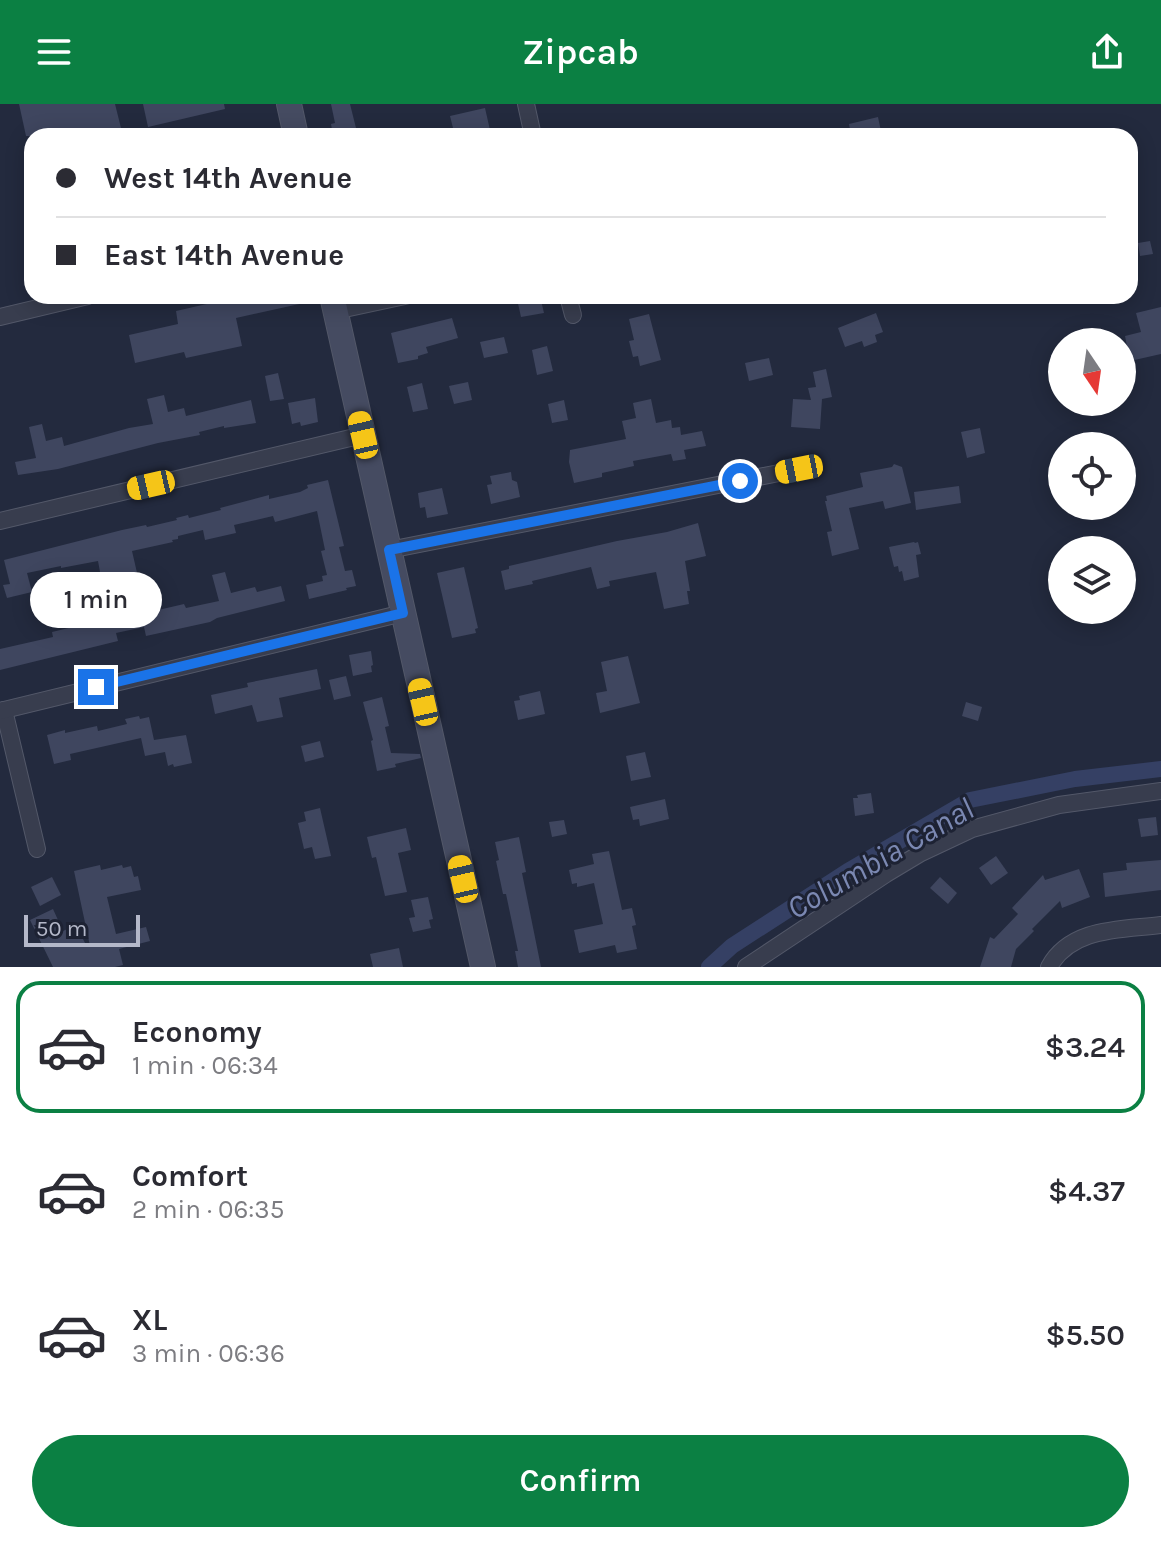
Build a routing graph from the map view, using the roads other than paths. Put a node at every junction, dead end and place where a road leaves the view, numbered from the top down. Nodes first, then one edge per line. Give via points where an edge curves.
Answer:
1 (289, 104) edge
2 (526, 104) edge
3 (294, 128) edge
4 (531, 128) edge
5 (54, 304) edge
6 (334, 304) edge
7 (570, 304) edge
8 (573, 315) dead end
9 (0, 317) edge
10 (363, 435) junction
11 (799, 469) dead end
12 (0, 521) edge
13 (389, 550) junction
14 (403, 613) junction
15 (2, 710) edge
16 (1161, 791) edge
17 (37, 849) dead end
18 (1161, 925) edge
19 (1051, 964) edge
20 (483, 967) edge
21 (746, 967) edge

1 - 3 main road
2 - 4 street
5 - 9 street
6 - 10 main road
7 - 8 street
10 - 12 street
10 - 13 main road
11 - 13 street
13 - 14 main road
14 - 15 street
14 - 20 main road
15 - 17 street
16 - 21 street via 1059,805 972,829 886,874
18 - 19 street via 1088,935 1063,949

